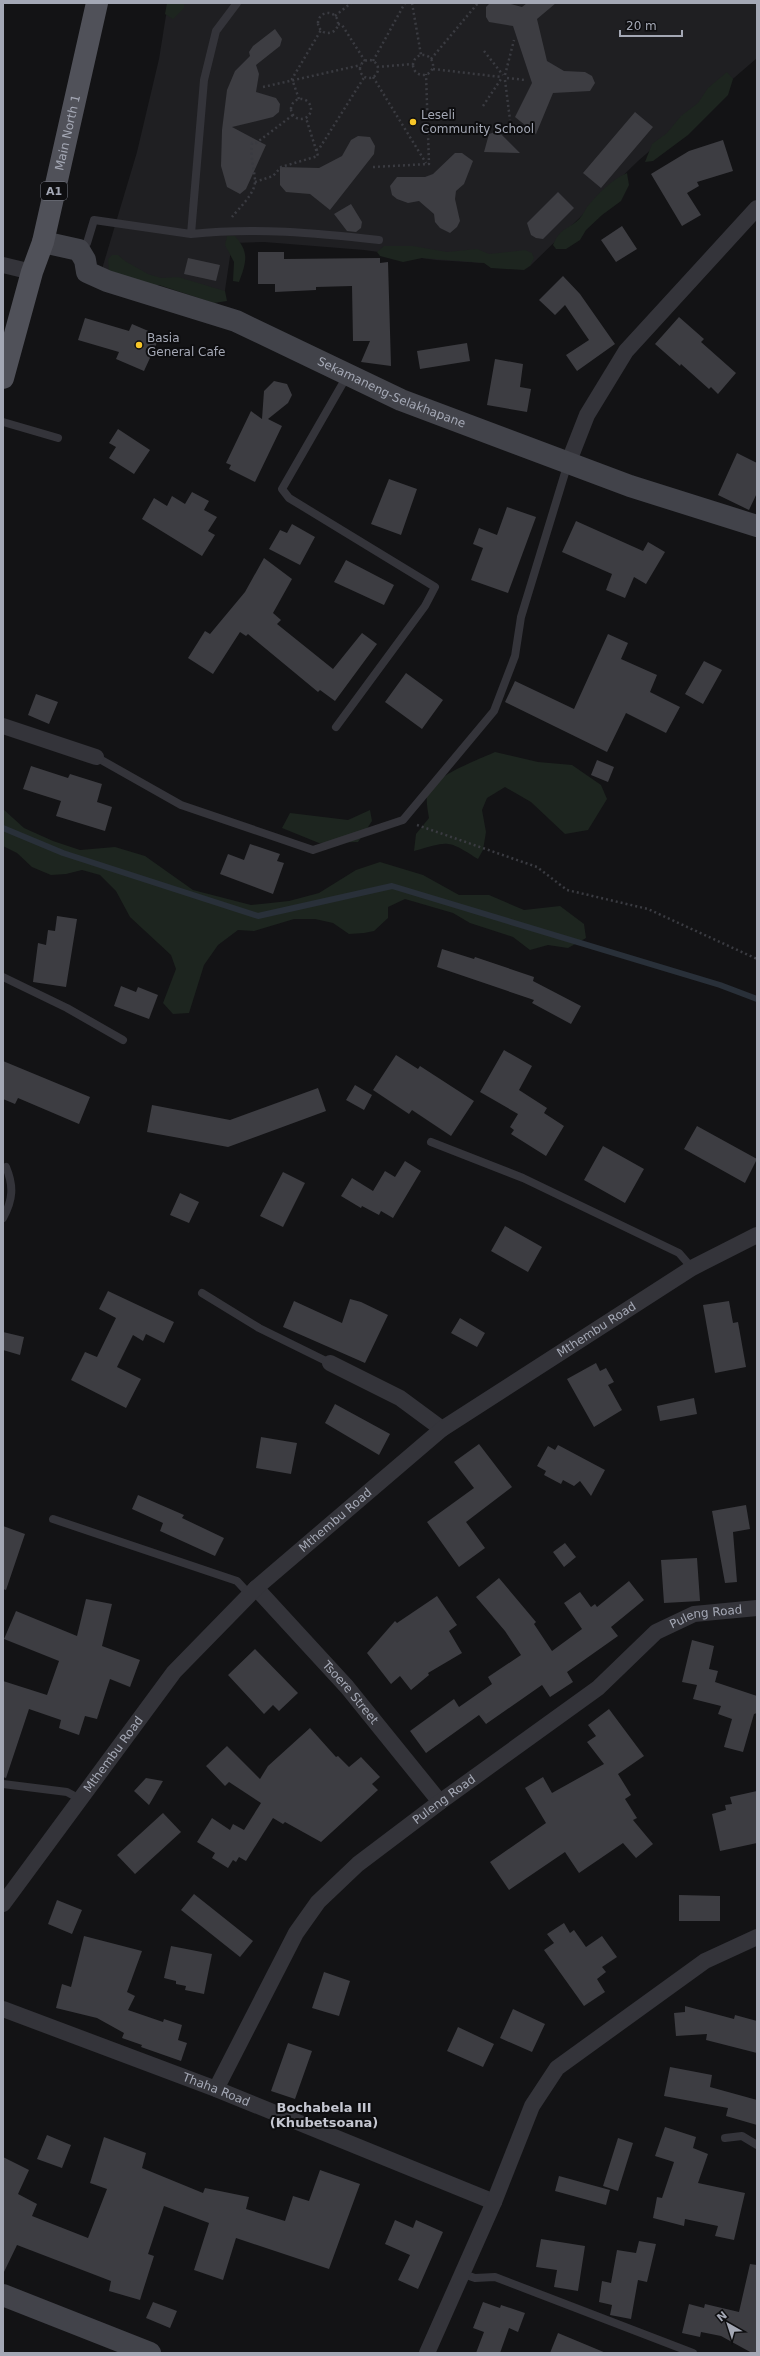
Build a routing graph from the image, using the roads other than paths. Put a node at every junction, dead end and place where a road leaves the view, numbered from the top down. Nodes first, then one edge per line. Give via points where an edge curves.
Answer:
1 (97, 3) edge
2 (237, 3) edge
3 (757, 208) edge
4 (191, 234) junction
5 (379, 240) dead end
6 (43, 242) junction
7 (78, 250) junction
8 (3, 265) edge
9 (32, 272) junction
10 (348, 373) junction
11 (3, 378) edge
12 (3, 422) edge
13 (58, 438) dead end
14 (569, 461) junction
15 (757, 526) edge
16 (3, 726) edge
17 (336, 727) dead end
18 (96, 757) joint
19 (3, 977) edge
20 (123, 1040) dead end
21 (431, 1142) dead end
22 (6, 1167) dead end
23 (3, 1218) edge
24 (757, 1236) edge
25 (692, 1268) junction
26 (202, 1294) dead end
27 (330, 1363) joint
28 (442, 1429) junction
29 (53, 1519) dead end
30 (252, 1591) junction
31 (757, 1608) edge
32 (3, 1784) edge
33 (80, 1799) junction
34 (440, 1802) junction
35 (3, 1904) edge
36 (757, 1937) edge
37 (3, 2009) edge
38 (216, 2089) junction
39 (725, 2138) dead end
40 (757, 2145) edge
41 (494, 2202) junction
42 (463, 2274) junction
43 (3, 2295) edge
44 (150, 2353) edge
45 (428, 2353) edge
46 (693, 2353) edge

1 - 6 main road, Main North 1 / A1
2 - 4 lane via 216,31 204,80
3 - 14 street via 626,351 587,415
4 - 5 lane via 224,231 309,232
4 - 7 lane via 94,220 87,243
6 - 7 street
6 - 9 main road, Main North 1 / A1
7 - 10 street, Sekamaneng-Selakhapane via 87,272 107,281 236,321
8 - 9 street
9 - 11 main road, Main North 1 / A1
10 - 14 street, Sekamaneng-Selakhapane via 401,400
10 - 17 lane via 282,489 289,498 435,587 425,606
12 - 13 lane
14 - 15 street, Sekamaneng-Selakhapane via 630,486
14 - 18 lane via 521,617 514,656 494,711 403,820 313,850 181,805
16 - 18 street
19 - 20 lane via 67,1008
21 - 25 lane via 523,1178 679,1253
22 - 23 lane via 12,1182 12,1193
24 - 25 street, Mthembu Road
25 - 28 street, Mthembu Road
26 - 27 lane via 259,1328
27 - 28 street via 400,1398
28 - 30 street, Mthembu Road
29 - 30 lane via 236,1581
30 - 33 street, Mthembu Road via 174,1672
30 - 34 street, Tsoere Street via 347,1687
31 - 34 street, Puleng Road via 694,1614 656,1632 598,1688
32 - 33 lane via 67,1792
33 - 35 street, Mthembu Road
34 - 38 street, Puleng Road via 358,1864 318,1902 296,1933
36 - 41 street via 705,1961 557,2068 532,2106
37 - 38 street, Thaha Road
38 - 41 street, Thaha Road
39 - 40 lane via 742,2136
41 - 42 street
42 - 45 street
42 - 46 lane via 475,2278 495,2277
43 - 44 street

